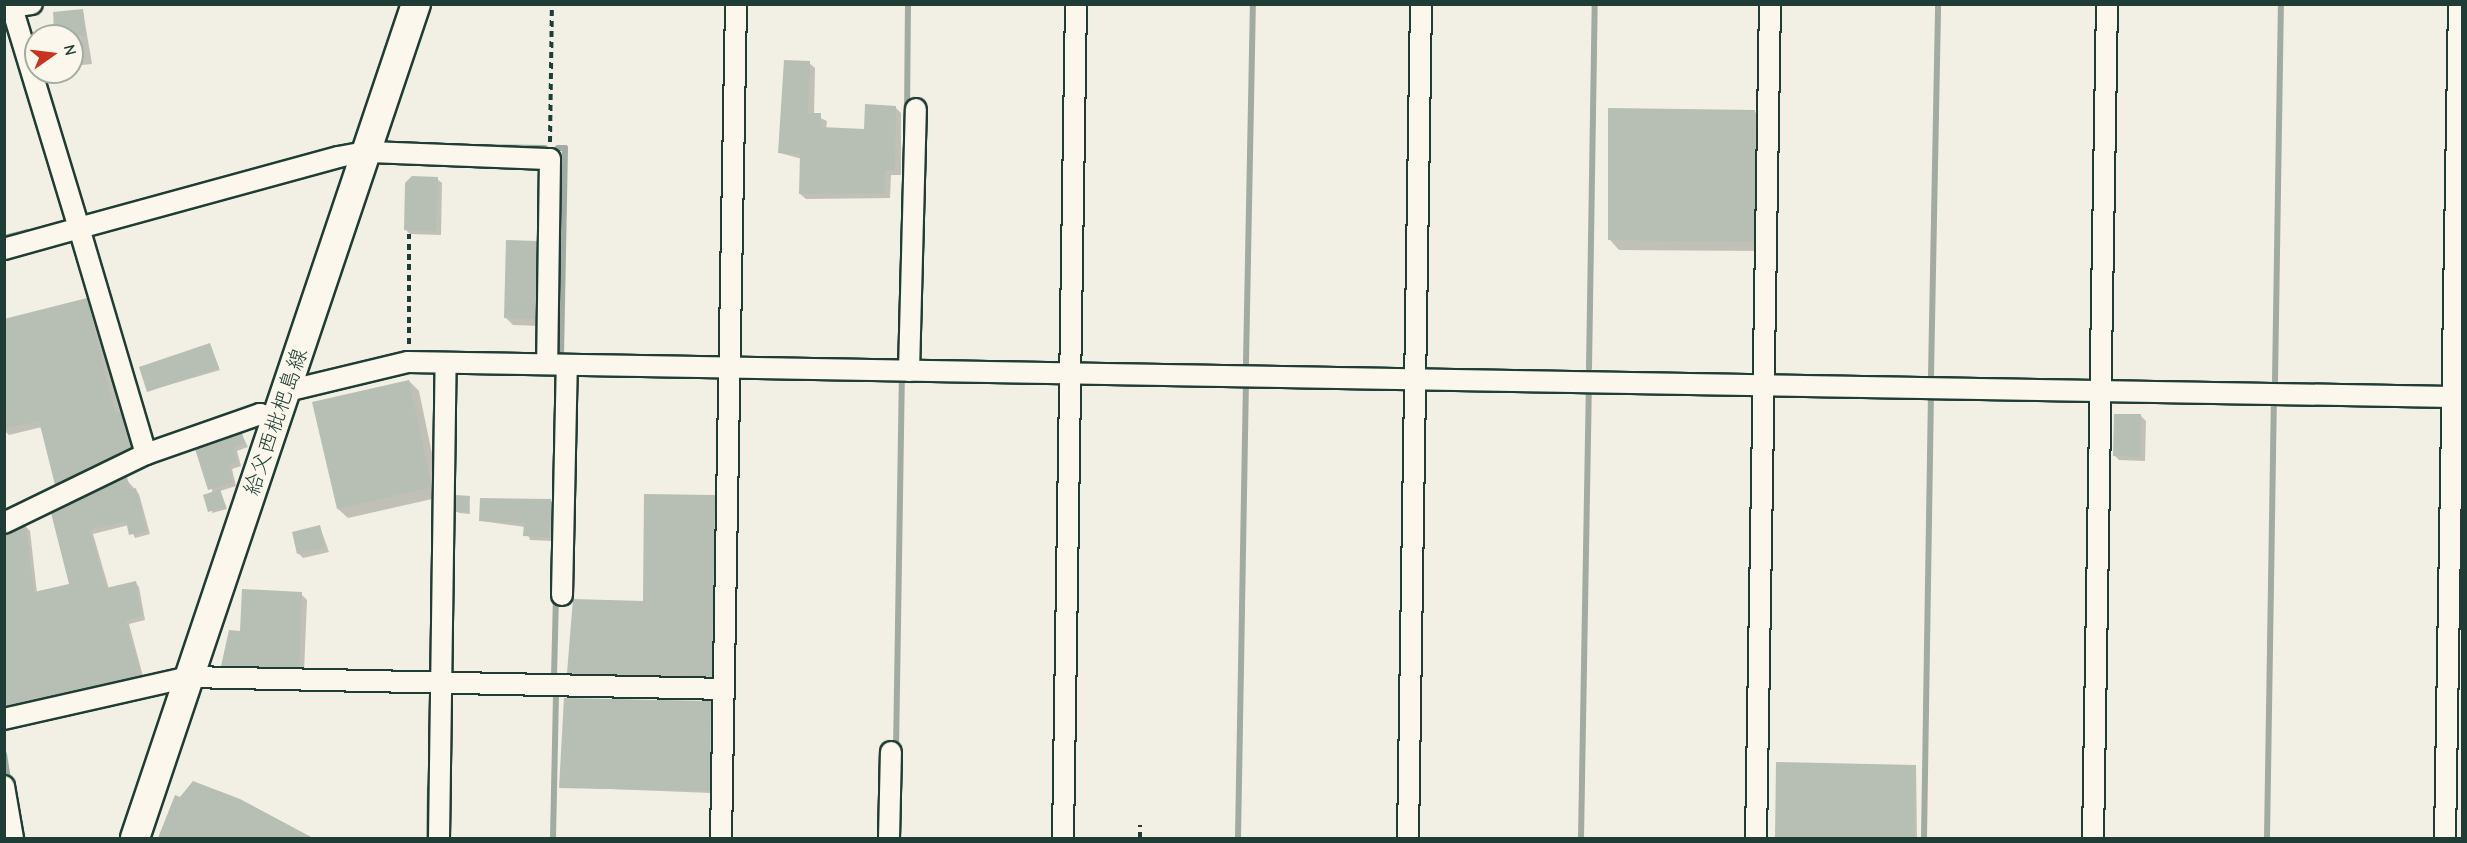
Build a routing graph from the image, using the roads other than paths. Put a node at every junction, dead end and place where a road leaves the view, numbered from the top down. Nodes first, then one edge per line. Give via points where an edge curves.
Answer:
1 (32, 4) edge
2 (416, 4) edge
3 (736, 4) edge
4 (1076, 4) edge
5 (1421, 4) edge
6 (1770, 4) edge
7 (2107, 4) edge
8 (2459, 4) edge
9 (8, 8) edge
10 (916, 109) dead end
11 (368, 152) junction
12 (79, 228) junction
13 (4, 249) edge
14 (446, 363) junction
15 (557, 365) junction
16 (728, 368) junction
17 (909, 371) junction
18 (1071, 374) junction
19 (1415, 380) junction
20 (1764, 381) junction
21 (2101, 389) junction
22 (287, 391) junction
23 (2452, 397) junction
24 (277, 420) junction
25 (146, 454) junction
26 (2457, 474) edge
27 (4, 523) edge
28 (562, 595) dead end
29 (189, 677) junction
30 (443, 684) junction
31 (724, 689) junction
32 (4, 719) edge
33 (891, 752) dead end
34 (4, 786) edge
35 (12, 838) edge
36 (135, 838) edge
37 (439, 838) edge
38 (721, 838) edge
39 (889, 838) edge
40 (1063, 838) edge
41 (1408, 838) edge
42 (1756, 838) edge
43 (2093, 838) edge
44 (2445, 838) edge

1 - 9 street
2 - 11 main road, 給父西枇杷島線
3 - 16 street
4 - 18 street
5 - 19 street
6 - 20 street
7 - 21 street
8 - 23 street
9 - 12 street
10 - 17 street
11 - 12 street
11 - 15 street via 550,159
11 - 22 main road, 給父西枇杷島線
12 - 13 street
12 - 25 street
14 - 15 street
14 - 22 street via 408,362
14 - 30 street
15 - 16 street
15 - 28 street
16 - 17 street
16 - 31 street
17 - 18 street
18 - 19 street
18 - 40 street
19 - 20 street
19 - 41 street
20 - 21 street
20 - 42 street
21 - 23 street
21 - 43 street
22 - 24 main road, 給父西枇杷島線
23 - 26 street
24 - 25 street via 260,414
24 - 29 main road, 給父西枇杷島線
25 - 27 street
26 - 44 street
29 - 30 street
29 - 32 street
29 - 36 main road, 給父西枇杷島線
30 - 31 street
30 - 37 street
31 - 38 street
33 - 39 street
34 - 35 street

